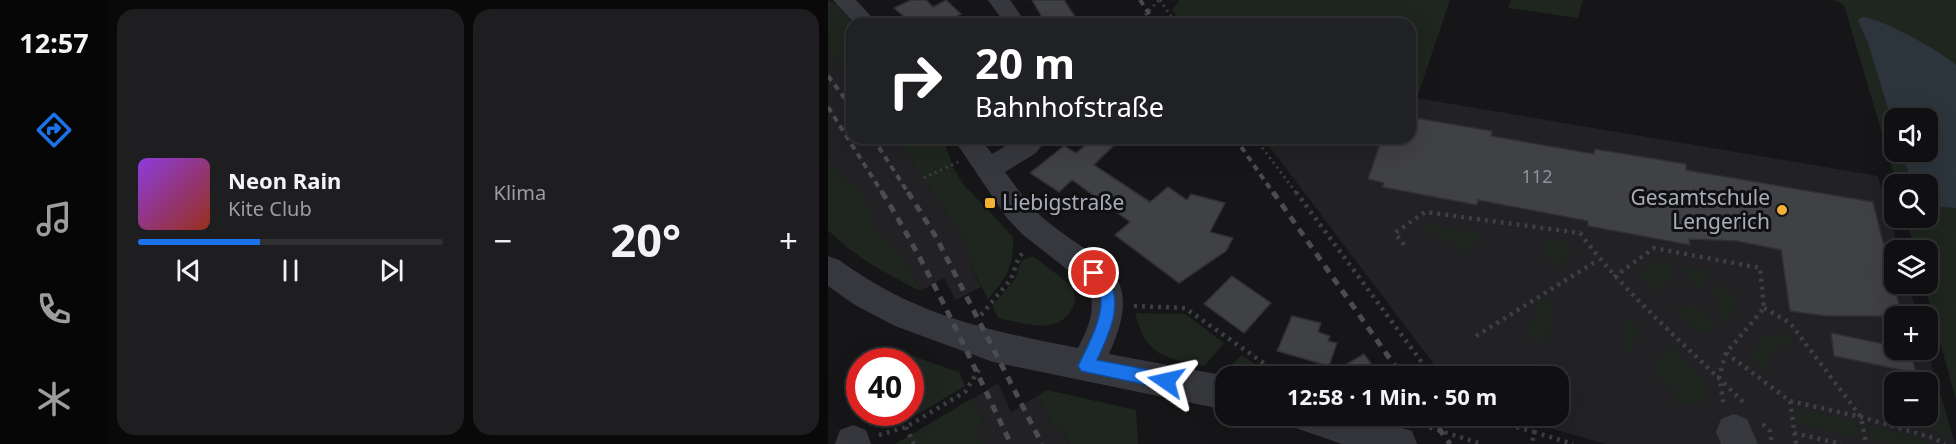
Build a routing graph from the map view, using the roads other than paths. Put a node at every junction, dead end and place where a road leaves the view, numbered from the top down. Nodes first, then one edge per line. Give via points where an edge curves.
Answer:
1 (844, 0) edge
2 (999, 0) edge
3 (861, 18) edge
4 (1012, 18) edge
5 (970, 144) edge
6 (1029, 144) edge
7 (988, 169) junction
8 (828, 269) edge
9 (1086, 366) junction
10 (1215, 391) edge
11 (1365, 426) edge
12 (1405, 433) edge

1 - 3 street
2 - 4 street
5 - 7 street
6 - 7 street
7 - 9 street via 1017,210 1041,235 1094,273 1106,287 1109,306
8 - 9 street via 852,288 900,314 963,338
9 - 10 street
11 - 12 street

